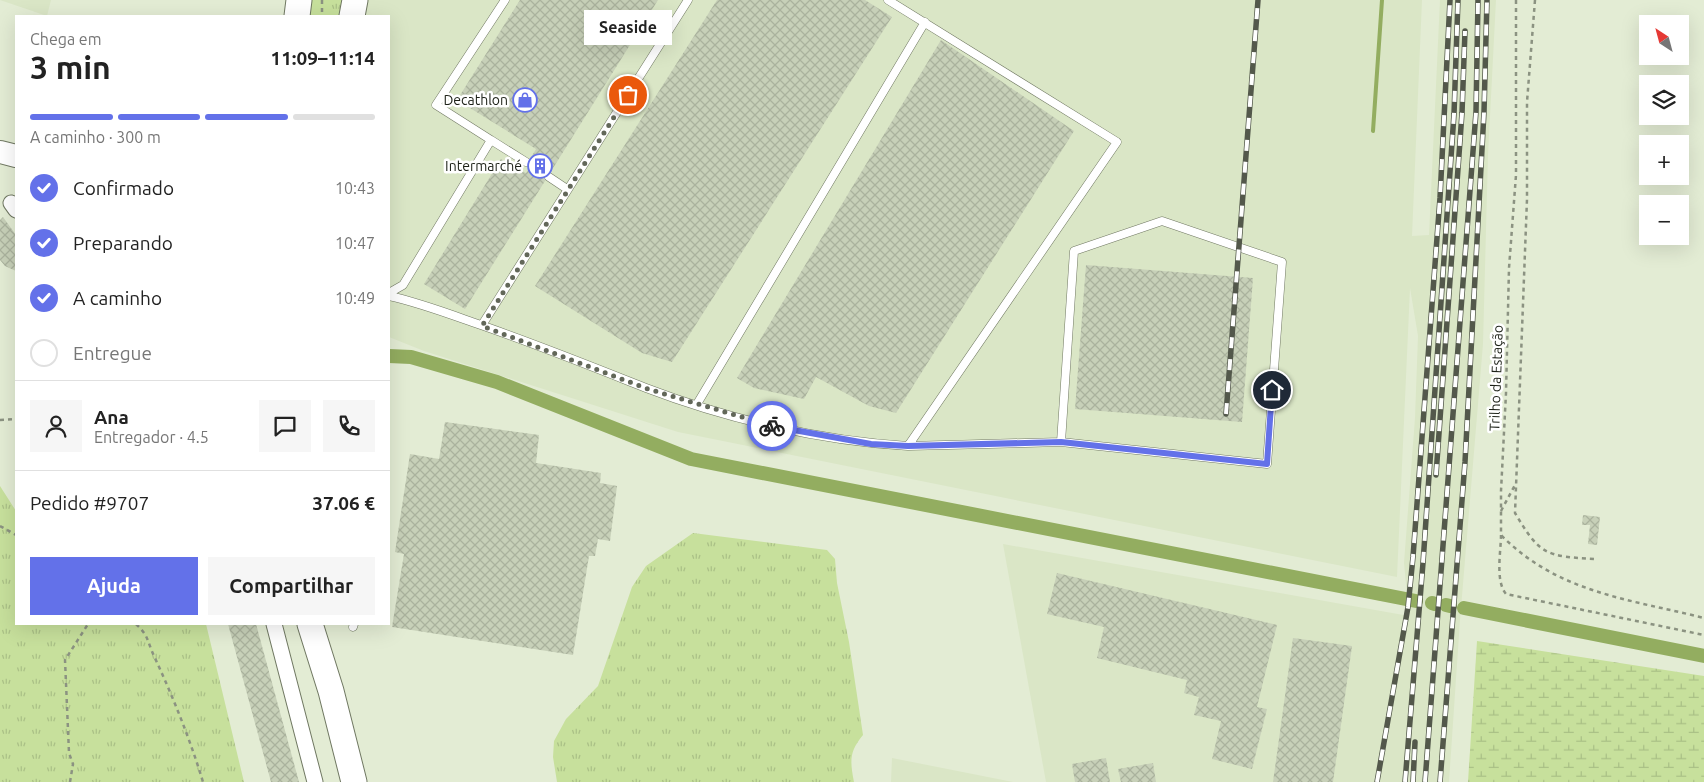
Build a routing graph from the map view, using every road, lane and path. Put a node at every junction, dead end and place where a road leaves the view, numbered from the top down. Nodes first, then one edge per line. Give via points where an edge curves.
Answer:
1 (299, 0) edge
2 (322, 0) edge
3 (355, 0) edge
4 (505, 0) edge
5 (688, 0) edge
6 (888, 0) edge
7 (1516, 0) edge
8 (1535, 0) edge
9 (297, 15) edge
10 (322, 15) edge
11 (352, 15) edge
12 (925, 22) junction
13 (491, 140) junction
14 (0, 152) edge
15 (15, 156) edge
16 (526, 162) dead end
17 (549, 177) dead end
18 (568, 189) junction
19 (390, 293) edge
20 (390, 294) edge
21 (482, 326) junction
22 (697, 404) junction
23 (15, 419) edge
24 (0, 420) edge
25 (1061, 442) junction
26 (908, 446) junction
27 (1516, 484) junction
28 (1500, 512) junction
29 (0, 526) edge
30 (15, 534) edge
31 (1501, 535) junction
32 (1594, 559) dead end
33 (1704, 618) edge
34 (87, 625) edge
35 (137, 625) edge
36 (276, 625) edge
37 (310, 625) edge
38 (1704, 635) edge
39 (70, 782) edge
40 (203, 782) edge
41 (315, 782) edge
42 (354, 782) edge

1 - 9 main road
2 - 10 path
3 - 11 main road
4 - 13 lane via 436,105
5 - 18 lane
6 - 12 lane
7 - 28 path, Trilho da Estação via 1516,175 1509,268
8 - 27 path via 1527,102 1520,439
12 - 22 lane
12 - 26 lane via 1117,142
13 - 16 lane
13 - 19 lane via 403,286
14 - 15 main road
17 - 18 lane
18 - 21 lane
20 - 21 lane
21 - 22 lane via 648,389
22 - 26 lane via 763,425 871,444
23 - 24 path
25 - 25 lane via 1267,464 1282,262 1162,221 1074,251
25 - 26 lane
27 - 28 path
27 - 32 path via 1515,513 1532,542 1556,556
28 - 31 path, Trilho da Estação
29 - 30 path
31 - 33 path via 1524,556 1584,589
31 - 38 path, Trilho da Estação via 1502,589 1506,594
34 - 39 path via 65,660 73,764
35 - 40 path via 150,641
36 - 41 street
37 - 42 main road

